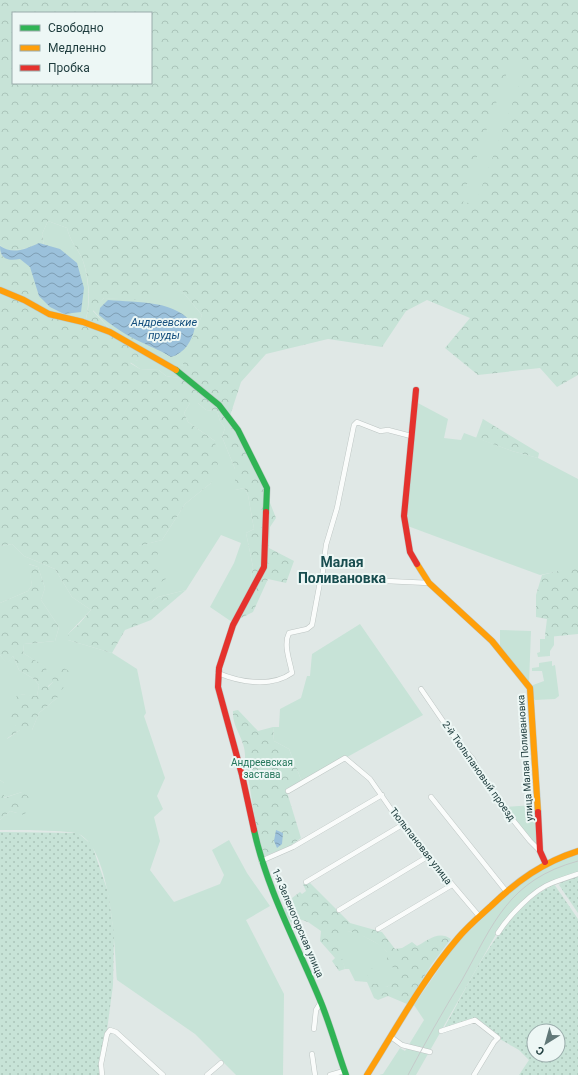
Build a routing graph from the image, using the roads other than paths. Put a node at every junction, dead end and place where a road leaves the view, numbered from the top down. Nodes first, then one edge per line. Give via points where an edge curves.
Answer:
1 (0, 290) edge
2 (416, 390) dead end
3 (411, 436) junction
4 (322, 578) junction
5 (429, 584) junction
6 (218, 673) junction
7 (422, 689) dead end
8 (288, 791) dead end
9 (382, 795) junction
10 (431, 797) dead end
11 (402, 825) junction
12 (540, 851) junction
13 (578, 851) edge
14 (428, 857) junction
15 (261, 861) junction
16 (546, 862) junction
17 (578, 874) edge
18 (306, 882) dead end
19 (452, 885) junction
20 (506, 891) junction
21 (339, 910) dead end
22 (480, 916) junction
23 (378, 929) dead end
24 (498, 933) dead end
25 (321, 1002) junction
26 (314, 1029) dead end
27 (441, 1031) dead end
28 (391, 1037) junction
29 (430, 1052) dead end
30 (312, 1054) dead end
31 (221, 1062) dead end
32 (345, 1073) edge
33 (102, 1075) edge
34 (163, 1075) edge
35 (207, 1075) edge
36 (315, 1075) edge
37 (330, 1075) edge
38 (367, 1075) edge
39 (474, 1075) edge

1 - 6 street via 49,314 110,332 155,357 219,405 238,430 267,488 264,567 233,625
2 - 3 street, улица Малая Поливановка
3 - 4 street via 388,430 380,431 360,422 354,425 337,508 326,545
3 - 5 street, улица Малая Поливановка via 404,525 410,552
4 - 5 street
4 - 6 street via 312,626 289,633 288,636 286,645 292,673 285,677 259,682 235,679
5 - 12 street, улица Малая Поливановка via 492,641 530,688
6 - 15 street, 1-я Зеленогорская улица via 218,687 242,775
7 - 12 street, 2-й Тюльпановый проезд via 513,820
8 - 9 street, Тюльпановая улица via 345,758 370,779
9 - 11 street, Тюльпановая улица
9 - 15 street via 293,848
10 - 20 street
11 - 14 street, Тюльпановая улица
11 - 18 street
12 - 16 street, улица Малая Поливановка
13 - 16 street
14 - 19 street, Тюльпановая улица
14 - 21 street
15 - 25 street, 1-я Зеленогорская улица via 278,907
16 - 20 street via 524,875
17 - 24 street via 551,883 537,891 506,921
19 - 22 street, Тюльпановая улица
19 - 23 street
20 - 22 street
22 - 28 street via 435,968
25 - 26 street via 316,1010
25 - 32 street, 1-я Зеленогорская улица
27 - 39 street via 475,1020 498,1038
28 - 29 street via 402,1045
28 - 38 street
30 - 36 street
31 - 35 street
32 - 37 street
33 - 34 street via 101,1064 110,1030 116,1032

